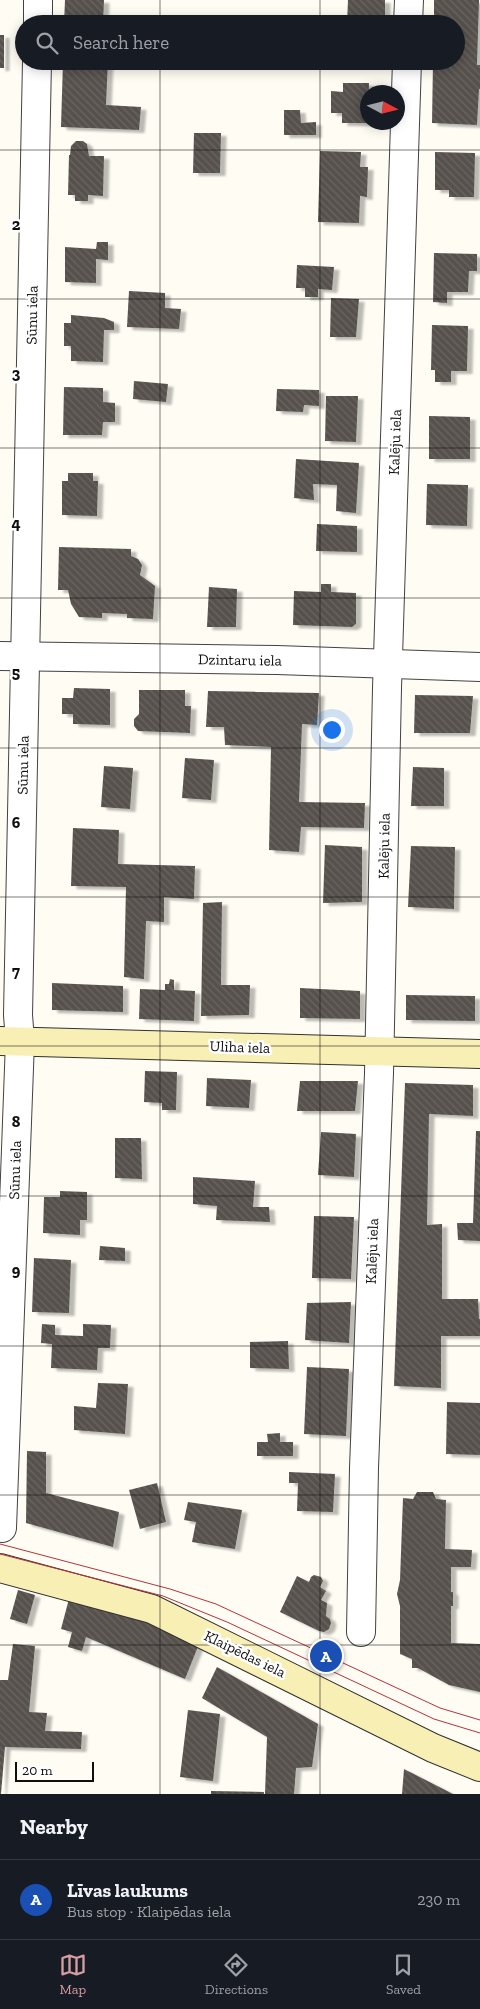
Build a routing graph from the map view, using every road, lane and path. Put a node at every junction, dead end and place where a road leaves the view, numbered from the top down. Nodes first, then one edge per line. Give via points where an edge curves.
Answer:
1 (38, 0) edge
2 (409, 0) edge
3 (38, 15) edge
4 (408, 15) edge
5 (37, 70) edge
6 (407, 70) edge
7 (13, 656) edge
8 (388, 665) junction
9 (480, 667) edge
10 (10, 1041) edge
11 (378, 1051) junction
12 (480, 1054) edge
13 (2, 1528) dead end
14 (0, 1568) edge
15 (361, 1632) dead end
16 (480, 1767) edge

1 - 3 street
2 - 4 street
5 - 7 street, Sūnu iela
6 - 8 street, Kalēju iela
7 - 8 street, Dzintaru iela
7 - 10 street, Sūnu iela via 18,1005
8 - 9 street, Dzintaru iela
8 - 11 street, Kalēju iela
10 - 11 street, Uliha iela
10 - 13 street, Sūnu iela
11 - 12 street, Uliha iela
11 - 15 street, Kalēju iela
14 - 16 street, Klaipēdas iela via 152,1608 433,1748

